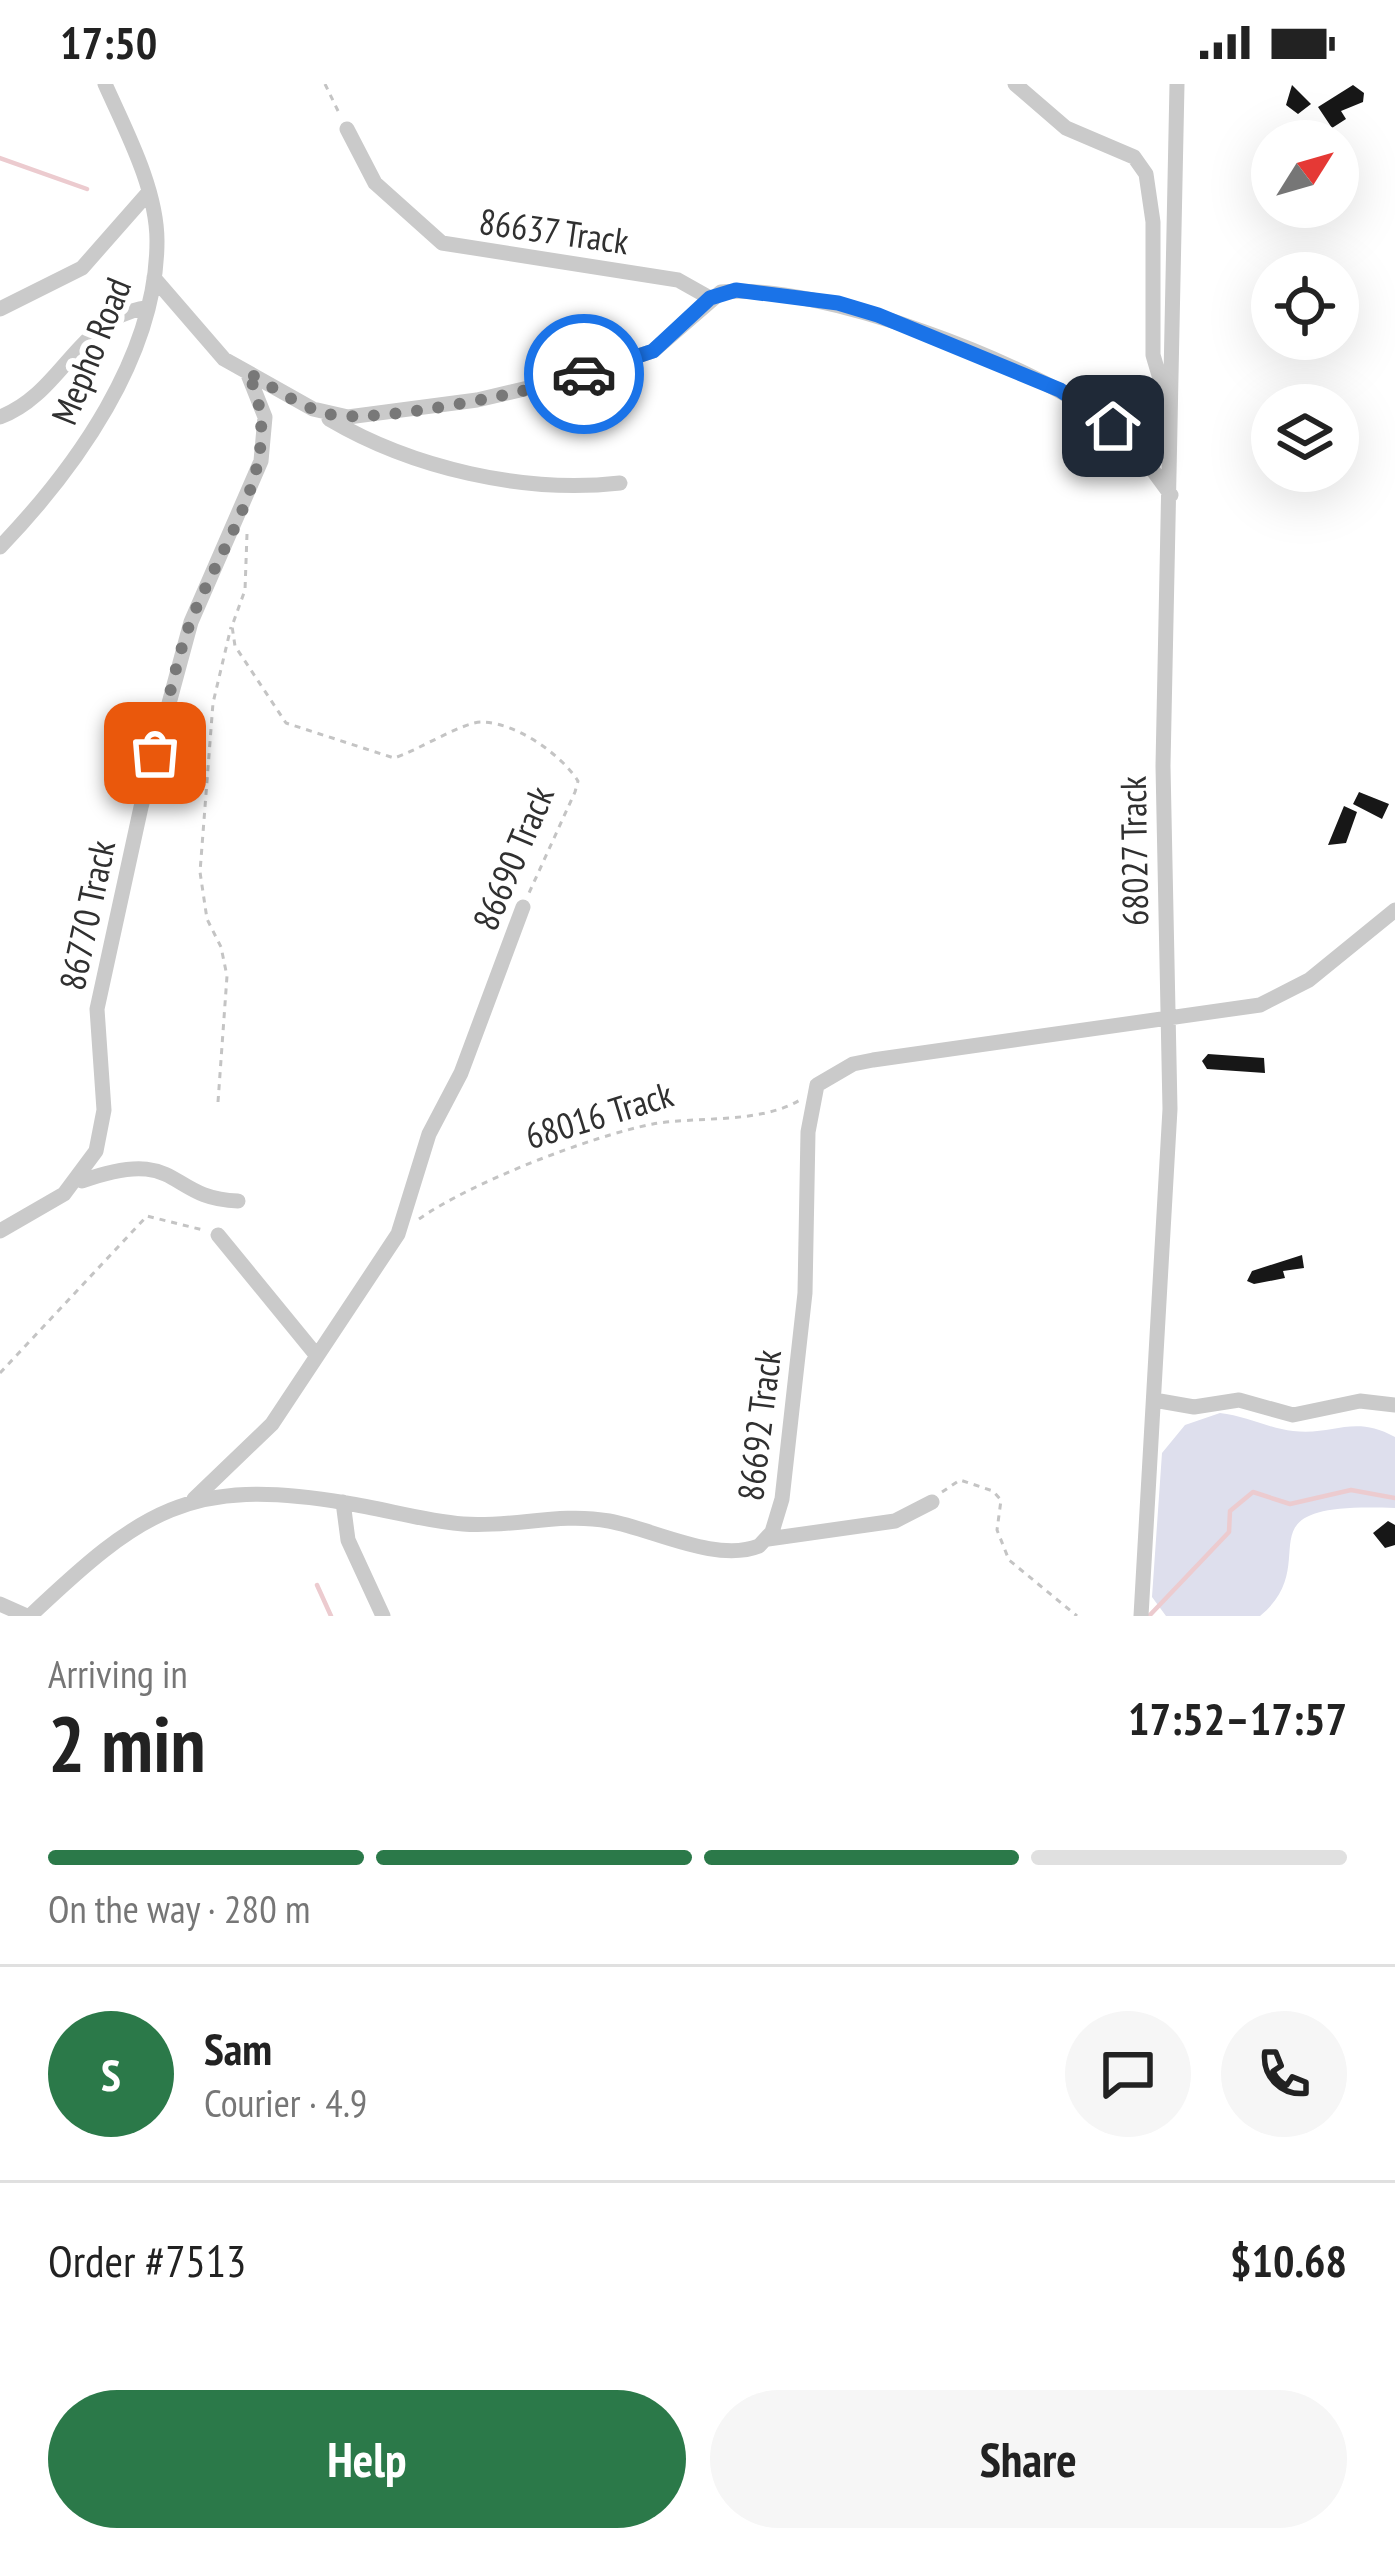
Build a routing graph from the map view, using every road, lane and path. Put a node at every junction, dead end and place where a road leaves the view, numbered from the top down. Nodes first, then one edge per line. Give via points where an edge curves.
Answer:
1 (105, 84) edge
2 (325, 84) edge
3 (1015, 84) edge
4 (1177, 84) edge
5 (347, 129) joint
6 (148, 193) junction
7 (154, 278) junction
8 (710, 298) junction
9 (146, 308) junction
10 (0, 309) edge
11 (247, 372) junction
12 (313, 409) junction
13 (0, 417) edge
14 (1172, 418) junction
15 (620, 483) dead end
16 (1171, 495) junction
17 (248, 525) dead end
18 (0, 547) edge
19 (232, 626) junction
20 (523, 907) joint
21 (1395, 910) edge
22 (1170, 1018) junction
23 (812, 1093) junction
24 (218, 1102) dead end
25 (79, 1182) junction
26 (238, 1201) dead end
27 (0, 1231) edge
28 (398, 1234) junction
29 (218, 1235) joint
30 (317, 1356) junction
31 (0, 1373) edge
32 (1154, 1400) junction
33 (1395, 1406) edge
34 (194, 1498) junction
35 (343, 1502) junction
36 (932, 1502) joint
37 (768, 1539) junction
38 (0, 1604) edge
39 (28, 1616) edge
40 (383, 1616) edge
41 (1077, 1616) edge
42 (1141, 1616) edge

1 - 6 street, Mepho Road
2 - 5 path
3 - 14 street via 1066,128 1134,157 1146,174 1154,356
4 - 14 street, 68027 Track
5 - 8 street, 86637 Track via 375,183 442,243 678,280
6 - 7 street, Mepho Road
6 - 10 street via 82,268
7 - 9 street, Mepho Road
7 - 11 street via 208,345
8 - 12 street via 653,351 572,379 362,417
8 - 16 street via 736,290 838,303 1035,379 1113,426
9 - 13 street via 97,327 36,398
9 - 18 street, Mepho Road via 73,466
11 - 12 street
11 - 25 street, 86770 Track via 265,417 261,461 190,622 141,807 97,1009 100,1133
12 - 15 street via 427,461 549,487
14 - 16 street, 68027 Track
16 - 22 street, 68027 Track via 1163,766
17 - 19 path via 245,590
19 - 20 path, 86690 Track via 235,646 286,723 302,733 394,758 482,721 520,732 569,767 575,792
19 - 24 path via 212,703 200,872 227,976
20 - 28 street, 86690 Track via 429,1134
21 - 22 street via 1277,998
22 - 23 street via 854,1064
22 - 32 street, 68027 Track
23 - 28 path, 68016 Track via 778,1112 617,1134 474,1185
23 - 37 street, 86692 Track via 802,1329 782,1499
25 - 26 street via 126,1167 158,1168
25 - 27 street
28 - 30 street
29 - 30 street
29 - 31 path via 147,1216
30 - 34 street via 261,1437
32 - 33 street via 1193,1407 1239,1400 1293,1414 1360,1401
32 - 42 street, 68027 Track
34 - 35 street, 86692 Track
34 - 39 street via 131,1528
35 - 37 street, 86692 Track via 459,1524 582,1517 739,1552
35 - 40 street via 356,1564
36 - 37 street via 895,1521
36 - 41 path via 960,1480 993,1491 1009,1560
38 - 39 street

